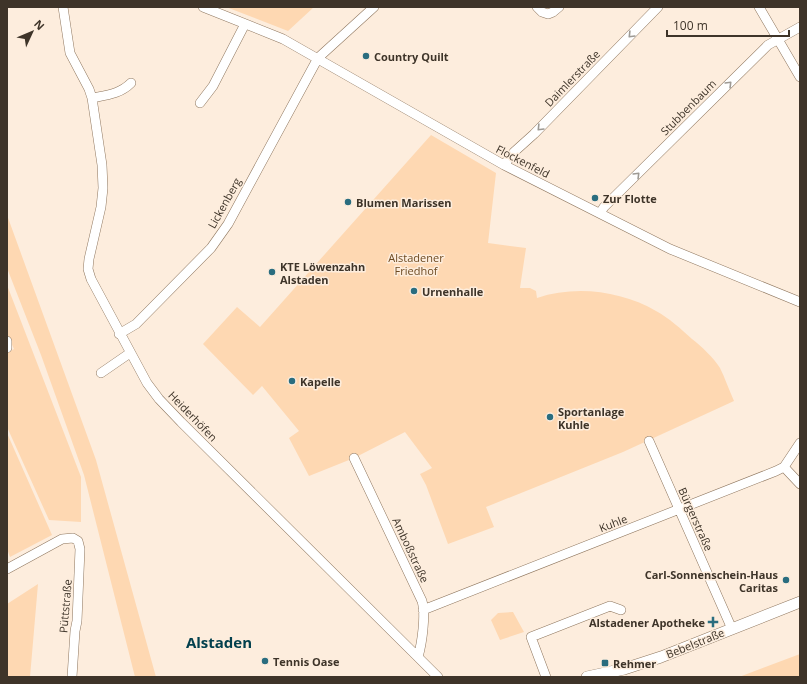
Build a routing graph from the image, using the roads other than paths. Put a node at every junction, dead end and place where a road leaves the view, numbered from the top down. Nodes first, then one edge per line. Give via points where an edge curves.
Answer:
1 (63, 7) edge
2 (203, 7) edge
3 (374, 7) edge
4 (537, 7) edge
5 (558, 7) edge
6 (658, 7) edge
7 (759, 7) edge
8 (245, 24) junction
9 (800, 27) edge
10 (778, 39) junction
11 (318, 58) junction
12 (800, 77) edge
13 (131, 83) dead end
14 (92, 98) junction
15 (200, 103) dead end
16 (504, 165) junction
17 (600, 213) junction
18 (800, 302) edge
19 (119, 334) junction
20 (7, 341) edge
21 (7, 348) edge
22 (130, 353) junction
23 (101, 373) dead end
24 (649, 441) dead end
25 (800, 443) edge
26 (354, 458) dead end
27 (784, 467) junction
28 (800, 484) edge
29 (679, 510) junction
30 (7, 570) edge
31 (800, 602) edge
32 (424, 610) junction
33 (621, 610) dead end
34 (732, 629) junction
35 (418, 657) junction
36 (72, 677) edge
37 (438, 677) edge
38 (546, 677) edge
39 (587, 677) edge

1 - 14 street, Heiderhöfen via 70,53
2 - 8 street, Flockenfeld
3 - 11 street, Lickenberg
4 - 5 street via 548,14
6 -> 16 street, Daimlerstraße
7 - 10 street
8 - 11 street, Flockenfeld via 283,39
8 - 15 street via 213,86
9 - 10 street, Stubbenbaum
10 - 12 street
17 -> 10 street, Stubbenbaum via 768,45
11 - 16 street, Flockenfeld
11 - 19 street, Lickenberg via 220,237 136,324
13 - 14 street via 125,90 116,94
14 - 19 street, Heiderhöfen via 103,188 88,269 93,286
16 - 17 street, Flockenfeld
17 - 18 street, Flockenfeld via 684,255
19 - 22 street, Heiderhöfen
20 - 21 street
22 - 23 street
22 - 35 street, Heiderhöfen via 147,383 166,407
24 - 29 street, Bürgerstraße
25 - 27 street
26 - 32 street, Amboßstraße via 419,594
27 - 28 street
27 - 29 street, Kuhle
29 - 32 street, Kuhle
29 - 34 street, Bürgerstraße
30 - 36 street, Püttstraße via 67,537 76,539 80,545
31 - 34 street, Bebelstraße
32 - 35 street, Amboßstraße via 422,645
33 - 38 street via 610,606 532,637
34 - 39 street, Bebelstraße via 661,657
35 - 37 street, Heiderhöfen

